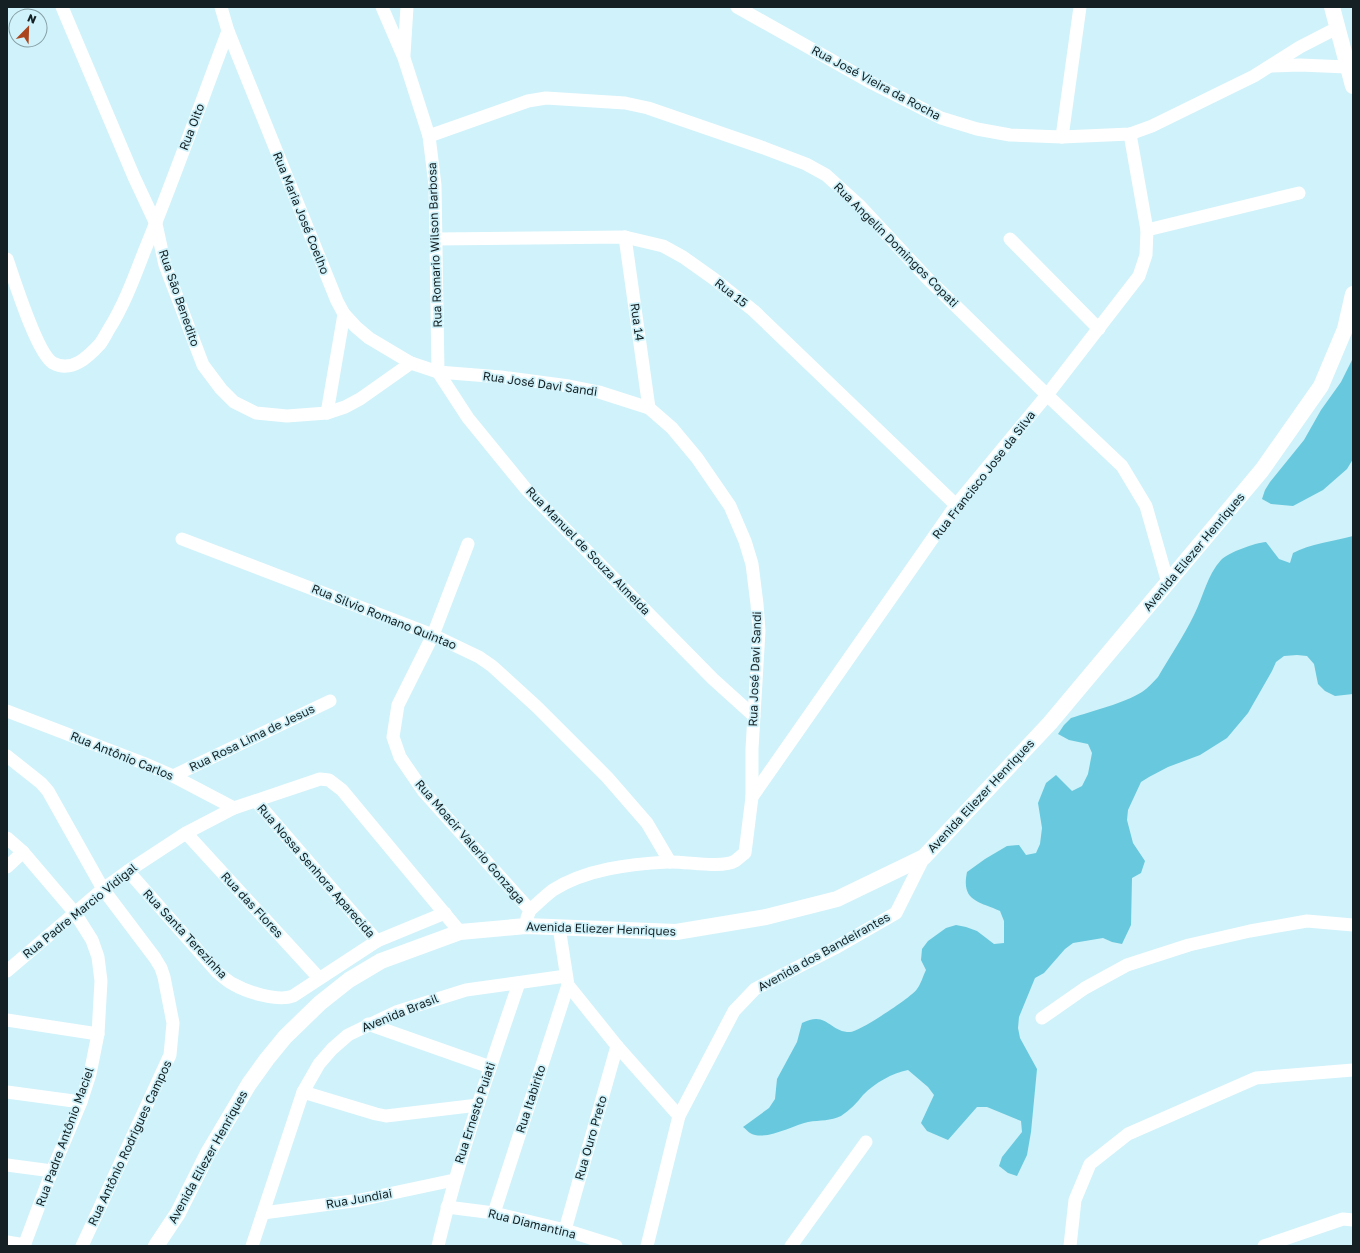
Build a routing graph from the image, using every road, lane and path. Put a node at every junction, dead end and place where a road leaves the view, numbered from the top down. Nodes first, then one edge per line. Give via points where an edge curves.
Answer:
1 (62, 7) edge
2 (220, 7) edge
3 (382, 7) edge
4 (407, 7) edge
5 (737, 7) edge
6 (1080, 7) edge
7 (1332, 7) edge
8 (1337, 28) junction
9 (228, 31) junction
10 (404, 58) junction
11 (1350, 62) edge
12 (1272, 66) junction
13 (1353, 86) edge
14 (1130, 134) junction
15 (429, 136) junction
16 (1062, 137) junction
17 (1299, 193) dead end
18 (156, 224) junction
19 (1147, 230) junction
20 (625, 237) junction
21 (436, 239) junction
22 (1010, 239) dead end
23 (7, 259) edge
24 (1353, 294) edge
25 (344, 314) junction
26 (1099, 329) junction
27 (412, 363) junction
28 (438, 372) junction
29 (1047, 395) junction
30 (649, 408) junction
31 (327, 413) junction
32 (956, 505) junction
33 (182, 539) dead end
34 (468, 544) dead end
35 (1168, 583) junction
36 (433, 635) junction
37 (330, 701) dead end
38 (7, 711) edge
39 (754, 716) junction
40 (7, 756) edge
41 (173, 776) junction
42 (752, 797) junction
43 (256, 801) junction
44 (234, 808) junction
45 (186, 833) junction
46 (7, 838) edge
47 (23, 852) junction
48 (924, 857) junction
49 (670, 862) junction
50 (7, 867) edge
51 (128, 871) junction
52 (104, 889) junction
53 (530, 910) junction
54 (75, 913) junction
55 (445, 913) junction
56 (1353, 925) edge
57 (526, 926) junction
58 (559, 927) junction
59 (460, 932) junction
60 (377, 941) junction
61 (7, 971) edge
62 (319, 978) junction
63 (567, 981) junction
64 (519, 983) junction
65 (1042, 1018) dead end
66 (7, 1020) edge
67 (368, 1024) junction
68 (98, 1034) junction
69 (617, 1046) junction
70 (490, 1067) junction
71 (1353, 1070) edge
72 (7, 1092) edge
73 (303, 1092) junction
74 (81, 1102) junction
75 (478, 1105) junction
76 (679, 1116) junction
77 (866, 1142) dead end
78 (7, 1165) edge
79 (52, 1171) junction
80 (454, 1180) junction
81 (447, 1207) junction
82 (264, 1213) junction
83 (494, 1213) junction
84 (1353, 1220) edge
85 (565, 1230) junction
86 (7, 1242) edge
87 (25, 1245) edge
88 (82, 1246) edge
89 (156, 1246) edge
90 (252, 1246) edge
91 (438, 1246) edge
92 (616, 1246) edge
93 (648, 1246) edge
94 (791, 1246) edge
95 (1070, 1246) edge
96 (1264, 1246) edge

1 - 18 street, Rua São Benedito
2 - 9 street, Rua Maria José Coelho
3 - 10 street, Rua Romario Wilson Barbosa
4 - 10 street
5 - 16 street, Rua José Vieira da Rocha via 872,83 941,118 977,129 1010,135
6 - 16 street
7 - 8 street
8 - 11 street
8 - 12 street, Rua José Vieira da Rocha
9 - 18 street, Rua Oito
9 - 25 street, Rua Maria José Coelho
10 - 15 street, Rua Romario Wilson Barbosa
11 - 12 street, Rua José Vieira da Rocha
11 - 13 street
12 - 14 street, Rua José Vieira da Rocha via 1152,126
14 - 16 street, Rua José Vieira da Rocha
14 - 19 street, Rua Francisco Jose da Silva
15 - 21 street, Rua Romario Wilson Barbosa via 435,184
15 - 29 street, Rua Angelin Domingos Copati via 528,101 546,98 635,104 806,164 826,175 860,205 927,278
17 - 19 street
18 - 23 street, Rua Oito via 120,311 101,343 80,362 71,366 52,363 46,356 30,323
18 - 31 street, Rua São Benedito via 165,266 193,340 203,365 221,389 234,402 256,413 287,416
19 - 26 street, Rua Francisco Jose da Silva via 1146,255 1139,276
20 - 21 street, Rua 15
20 - 30 street, Rua 14
20 - 32 street, Rua 15 via 663,246 683,257 754,311
21 - 28 street, Rua Romario Wilson Barbosa
22 - 26 street
24 - 35 street, Avenida Eliezer Henriques via 1345,329 1321,386 1262,470
25 - 27 street, Rua Maria José Coelho via 369,338
25 - 31 street
26 - 29 street, Rua Francisco Jose da Silva
27 - 28 street, Rua Maria José Coelho
27 - 31 street, Rua São Benedito via 360,399
28 - 30 street, Rua José Davi Sandi via 569,386 599,392
28 - 39 street, Rua Manuel de Souza Almeida via 468,418 526,489 713,679
29 - 32 street, Rua Francisco Jose da Silva
29 - 35 street, Rua Angelin Domingos Copati via 1122,466 1146,506
30 - 39 street, Rua José Davi Sandi via 672,428 697,458 730,506 745,541 752,564 758,604
32 - 42 street, Rua Francisco Jose da Silva
33 - 36 street, Rua Silvio Romano Quintao
34 - 36 street
35 - 48 street, Avenida Eliezer Henriques via 1050,723
36 - 49 street, Rua Silvio Romano Quintao via 492,666 537,707 608,777 647,823
36 - 53 street, Rua Moacir Valerio Gonzaga via 398,705 393,737 400,757 424,792
37 - 41 street, Rua Rosa Lima de Jesus
38 - 41 street, Rua Antônio Carlos
39 - 42 street, Rua José Davi Sandi
40 - 52 street, Rua Antônio Rodrigues Campos via 48,791
41 - 44 street, Rua Antônio Carlos
42 - 49 street, Rua José Davi Sandi via 745,853 734,862
43 - 44 street, Rua Padre Marcio Vidigal
43 - 55 street, Rua Padre Marcio Vidigal via 320,778 329,780 342,790
43 - 60 street, Rua Nossa Senhora Aparecida
44 - 45 street, Rua Padre Marcio Vidigal
45 - 51 street, Rua Padre Marcio Vidigal
45 - 62 street, Rua das Flores
46 - 47 street, Rua Padre Antônio Maciel
47 - 50 street
47 - 54 street, Rua Padre Antônio Maciel
48 - 58 street, Avenida Eliezer Henriques via 837,899 766,917 676,932
48 - 76 street, Avenida dos Bandeirantes via 896,913 755,989 734,1011
49 - 53 street via 614,868 583,877 553,891
51 - 52 street, Rua Padre Marcio Vidigal
51 - 62 street, Rua Santa Terezinha via 217,972 233,984 255,993 286,999
52 - 54 street, Rua Padre Marcio Vidigal
52 - 88 street, Rua Antônio Rodrigues Campos via 161,968 173,1023 170,1055
53 - 57 street, Rua Moacir Valerio Gonzaga
54 - 61 street, Rua Padre Marcio Vidigal
54 - 68 street, Rua Padre Antônio Maciel via 92,940 98,957 101,981
55 - 59 street
55 - 60 street
56 - 65 street via 1307,921 1189,945 1127,965 1085,988
57 - 58 street, Avenida Eliezer Henriques
57 - 59 street, Avenida Eliezer Henriques
58 - 63 street
59 - 89 street, Avenida Eliezer Henriques via 381,961 349,980 320,1003 285,1037 248,1084 208,1153 178,1213
60 - 62 street
63 - 64 street, Avenida Brasil
63 - 69 street
63 - 83 street, Rua Itabirito
64 - 67 street, Avenida Brasil via 466,990 396,1012
64 - 70 street, Rua Ernesto Puiati
66 - 68 street
67 - 70 street
67 - 73 street, Avenida Brasil via 348,1035 332,1049
68 - 74 street, Rua Padre Antônio Maciel
69 - 76 street
69 - 85 street, Rua Ouro Preto
70 - 75 street, Rua Ernesto Puiati
71 - 95 street via 1256,1078 1128,1134 1090,1164 1074,1200
72 - 74 street
73 - 75 street via 386,1116
73 - 82 street, Avenida Brasil
74 - 79 street, Rua Padre Antônio Maciel
75 - 80 street, Rua Ernesto Puiati
76 - 93 street, Avenida dos Bandeirantes
77 - 94 street
78 - 79 street
79 - 87 street, Rua Padre Antônio Maciel
80 - 81 street, Rua Ernesto Puiati
80 - 82 street, Rua Jundiai via 360,1200
81 - 83 street, Rua Diamantina
81 - 91 street, Rua Ernesto Puiati
82 - 90 street, Avenida Brasil
83 - 85 street, Rua Diamantina
84 - 96 street via 1343,1219
85 - 92 street, Rua Diamantina
86 - 87 street

